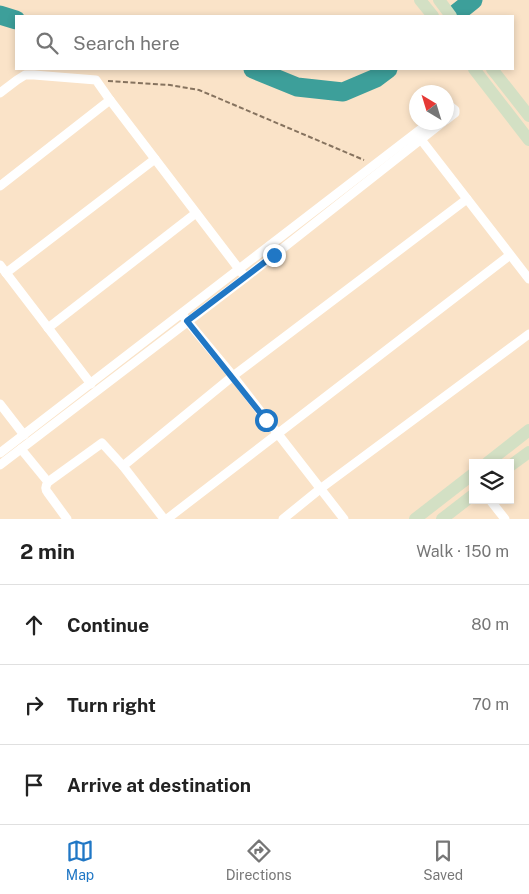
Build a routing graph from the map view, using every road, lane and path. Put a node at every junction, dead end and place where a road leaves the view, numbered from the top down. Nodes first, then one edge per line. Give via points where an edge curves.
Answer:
1 (420, 0) edge
2 (439, 0) edge
3 (432, 15) edge
4 (450, 15) edge
5 (475, 70) edge
6 (493, 70) edge
7 (96, 80) junction
8 (0, 93) edge
9 (110, 100) junction
10 (529, 116) edge
11 (424, 130) edge
12 (430, 130) edge
13 (419, 137) junction
14 (529, 140) edge
15 (155, 159) junction
16 (376, 164) junction
17 (0, 186) edge
18 (467, 199) junction
19 (196, 213) junction
20 (510, 255) junction
21 (3, 269) edge
22 (238, 269) junction
23 (245, 278) junction
24 (529, 279) edge
25 (181, 313) junction
26 (187, 321) junction
27 (48, 328) junction
28 (529, 334) edge
29 (233, 376) junction
30 (91, 384) junction
31 (0, 404) edge
32 (529, 430) edge
33 (24, 435) junction
34 (278, 435) junction
35 (21, 449) junction
36 (529, 452) edge
37 (0, 453) edge
38 (492, 459) edge
39 (514, 463) edge
40 (0, 465) edge
41 (123, 466) junction
42 (469, 477) edge
43 (48, 482) junction
44 (320, 489) junction
45 (469, 498) edge
46 (493, 504) edge
47 (63, 518) edge
48 (166, 519) edge
49 (283, 519) edge
50 (344, 519) edge
51 (415, 519) edge
52 (442, 519) edge
53 (505, 519) edge

1 - 3 street
2 - 4 street
5 - 14 street
6 - 10 street
7 - 8 street via 25,75
7 - 9 street
7 - 16 path via 199,90
9 - 15 street
9 - 17 street
11 - 13 street
12 - 13 street
13 - 16 street
13 - 18 street
13 - 23 street
15 - 19 street
15 - 21 street
16 - 22 street
18 - 20 street
18 - 29 street
19 - 22 street
19 - 27 street
20 - 24 street
20 - 34 street
21 - 27 street
22 - 23 street
22 - 25 street
23 - 26 street
25 - 26 street
25 - 30 street
26 - 29 street
26 - 35 street
27 - 30 street
28 - 44 street
29 - 34 street
29 - 41 street
30 - 33 street
31 - 33 street
32 - 38 street
33 - 37 street
34 - 44 street
34 - 48 street
35 - 40 street
35 - 43 street
36 - 39 street
41 - 43 street via 102,443
41 - 48 street
42 - 51 street
43 - 47 street via 45,489
44 - 49 street
44 - 50 street
45 - 52 street
46 - 53 street

